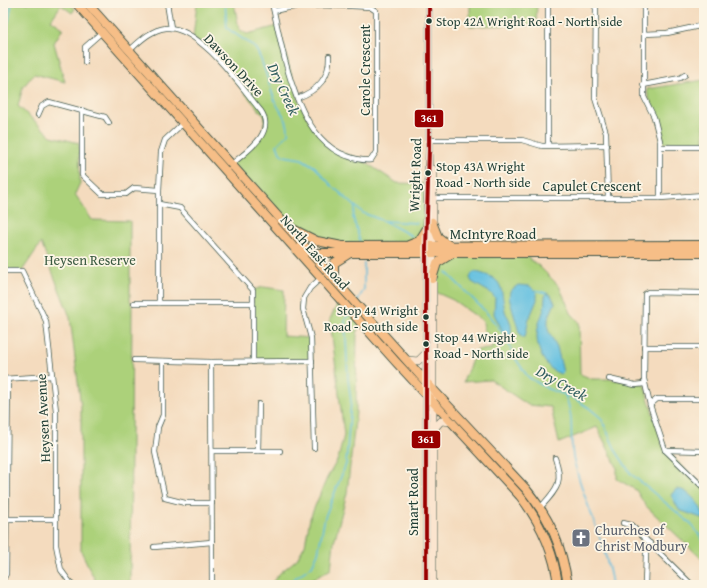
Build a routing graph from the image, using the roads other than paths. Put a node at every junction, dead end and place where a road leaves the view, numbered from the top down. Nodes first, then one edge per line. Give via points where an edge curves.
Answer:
1 (76, 3) edge
2 (87, 3) edge
3 (167, 3) edge
4 (272, 3) edge
5 (429, 3) edge
6 (433, 3) edge
7 (548, 3) edge
8 (592, 3) edge
9 (644, 3) edge
10 (274, 11) junction
11 (704, 25) edge
12 (171, 28) junction
13 (102, 32) junction
14 (644, 34) junction
15 (118, 50) junction
16 (130, 50) junction
17 (328, 56) dead end
18 (85, 62) dead end
19 (130, 62) junction
20 (685, 75) dead end
21 (643, 85) junction
22 (297, 98) junction
23 (182, 108) junction
24 (82, 110) junction
25 (38, 115) dead end
26 (109, 123) dead end
27 (183, 123) junction
28 (196, 123) junction
29 (433, 140) junction
30 (548, 145) junction
31 (607, 145) junction
32 (661, 147) junction
33 (704, 147) edge
34 (232, 164) junction
35 (159, 190) junction
36 (704, 195) edge
37 (608, 197) junction
38 (433, 198) junction
39 (660, 198) junction
40 (159, 204) junction
41 (432, 222) junction
42 (286, 225) junction
43 (426, 230) junction
44 (704, 245) edge
45 (405, 246) junction
46 (295, 248) junction
47 (429, 250) junction
48 (451, 250) junction
49 (312, 253) junction
50 (350, 253) junction
51 (704, 253) edge
52 (3, 271) edge
53 (321, 278) junction
54 (334, 279) junction
55 (432, 279) junction
56 (704, 293) edge
57 (134, 303) dead end
58 (159, 303) junction
59 (253, 303) junction
60 (644, 347) junction
61 (704, 347) edge
62 (426, 353) junction
63 (134, 360) dead end
64 (312, 360) junction
65 (407, 360) junction
66 (163, 361) junction
67 (211, 362) junction
68 (253, 362) junction
69 (52, 376) junction
70 (609, 379) dead end
71 (6, 380) edge
72 (426, 382) junction
73 (644, 384) junction
74 (432, 388) junction
75 (426, 395) junction
76 (704, 399) edge
77 (432, 402) junction
78 (259, 404) dead end
79 (650, 404) junction
80 (452, 422) junction
81 (433, 430) junction
82 (314, 448) dead end
83 (665, 450) junction
84 (212, 451) junction
85 (258, 451) junction
86 (280, 451) dead end
87 (704, 451) edge
88 (554, 458) dead end
89 (704, 488) edge
90 (212, 503) junction
91 (540, 508) junction
92 (533, 513) junction
93 (7, 519) junction
94 (56, 519) junction
95 (548, 520) junction
96 (624, 523) dead end
97 (212, 542) junction
98 (650, 543) junction
99 (154, 547) dead end
100 (550, 548) junction
101 (3, 580) edge
102 (72, 585) edge
103 (212, 585) edge
104 (426, 585) edge
105 (433, 585) edge
106 (558, 585) edge
107 (568, 585) edge
108 (645, 585) edge
109 (692, 585) edge

1 - 13 main road, North East Road
2 - 16 main road, North East Road
3 - 12 street
4 - 10 street
5 - 43 main road, Wright Road
6 - 29 main road, Wright Road
7 - 30 street
8 - 31 street via 596,8 595,98 602,114
9 - 14 street
10 - 22 street
10 - 22 street, Carole Crescent via 292,7 370,7 376,11 376,152 371,160 364,161 351,157 331,147 306,117
11 - 14 street via 667,33
12 - 16 street via 148,35
12 - 34 street, Dawson Drive via 182,31 208,49 265,117 266,128 262,137
13 - 15 main road, North East Road
13 - 18 street via 85,47
14 - 21 street
15 - 16 main road
15 - 19 main road, North East Road
16 - 19 main road
16 - 23 main road, North East Road
17 - 22 street via 328,70 318,86 309,94
19 - 27 main road, North East Road
20 - 21 street
21 - 32 street via 644,97 654,117
23 - 27 main road
23 - 28 main road, North East Road
24 - 25 street via 49,102 42,106
24 - 26 street via 105,116
24 - 35 street via 82,175 102,194 126,194 134,188
27 - 28 main road
27 - 35 street via 168,137 161,148
27 - 46 main road, North East Road
28 - 34 main road, North East Road
29 - 30 street via 522,140 542,146
29 - 38 main road, Wright Road
30 - 31 street
31 - 37 street
32 - 33 street
32 - 39 street
34 - 42 main road, North East Road
35 - 40 street
36 - 39 street, Capulet Crescent
37 - 38 street, Capulet Crescent
37 - 39 street, Capulet Crescent
38 - 41 main road, Wright Road
40 - 58 street
40 - 59 street via 180,208 253,290
41 - 47 main road, Wright Road
41 - 48 main road via 438,237
42 - 45 main road, McIntyre Road via 325,244
42 - 49 main road, North East Road
43 - 45 main road via 418,241
43 - 47 main road, Wright Road
44 - 48 main road, McIntyre Road
45 - 47 main road, McIntyre Road
46 - 49 main road, McIntyre Road
46 - 53 main road, North East Road
47 - 48 main road, McIntyre Road
47 - 50 main road, McIntyre Road
47 - 55 main road, Wright Road
47 - 62 main road, Wright Road
48 - 51 main road, McIntyre Road
48 - 55 main road via 436,263
49 - 50 main road, McIntyre Road
49 - 54 main road, North East Road
50 - 54 main road via 334,263
52 - 69 street, Heysen Avenue via 22,271 46,321
53 - 64 street via 304,298 303,310 311,338
53 - 75 main road, North East Road
54 - 65 main road, North East Road
55 - 74 main road, Wright Road
56 - 60 street via 645,294
57 - 58 street
58 - 59 street
59 - 68 street
60 - 61 street
60 - 73 street
62 - 65 main road via 418,361
62 - 72 main road, Wright Road
63 - 66 street
64 - 68 street
64 - 82 street
65 - 72 main road, North East Road
66 - 67 street
66 - 90 street via 163,415 158,427 155,452 165,498 185,503
67 - 68 street
67 - 84 street
69 - 71 street
69 - 94 street, Heysen Avenue via 56,411
70 - 73 street
71 - 93 street
72 - 74 main road, North East Road
72 - 75 main road, Wright Road
73 - 79 street
74 - 77 main road, Wright Road
74 - 91 main road, North East Road via 526,489
75 - 77 main road, North East Road
75 - 104 main road, Smart Road
76 - 79 street via 657,399
77 - 80 main road, North East Road
77 - 81 main road, Smart Road
78 - 85 street
79 - 83 street
80 - 81 main road via 441,421
80 - 92 main road, North East Road
81 - 105 main road, Smart Road
83 - 87 street
83 - 89 street
84 - 85 street
84 - 90 street
85 - 86 street
88 - 91 street via 560,472 558,483
90 - 97 street
91 - 92 main road
91 - 95 main road, North East Road
92 - 100 main road, North East Road
93 - 94 street
93 - 101 street via 6,574
94 - 102 street, Heysen Avenue via 56,545 60,570
95 - 100 main road via 553,545
95 - 107 main road, North East Road via 560,546
96 - 98 street via 631,525
97 - 99 street
97 - 103 street
98 - 108 street via 646,553
98 - 109 street
100 - 106 main road, North East Road

